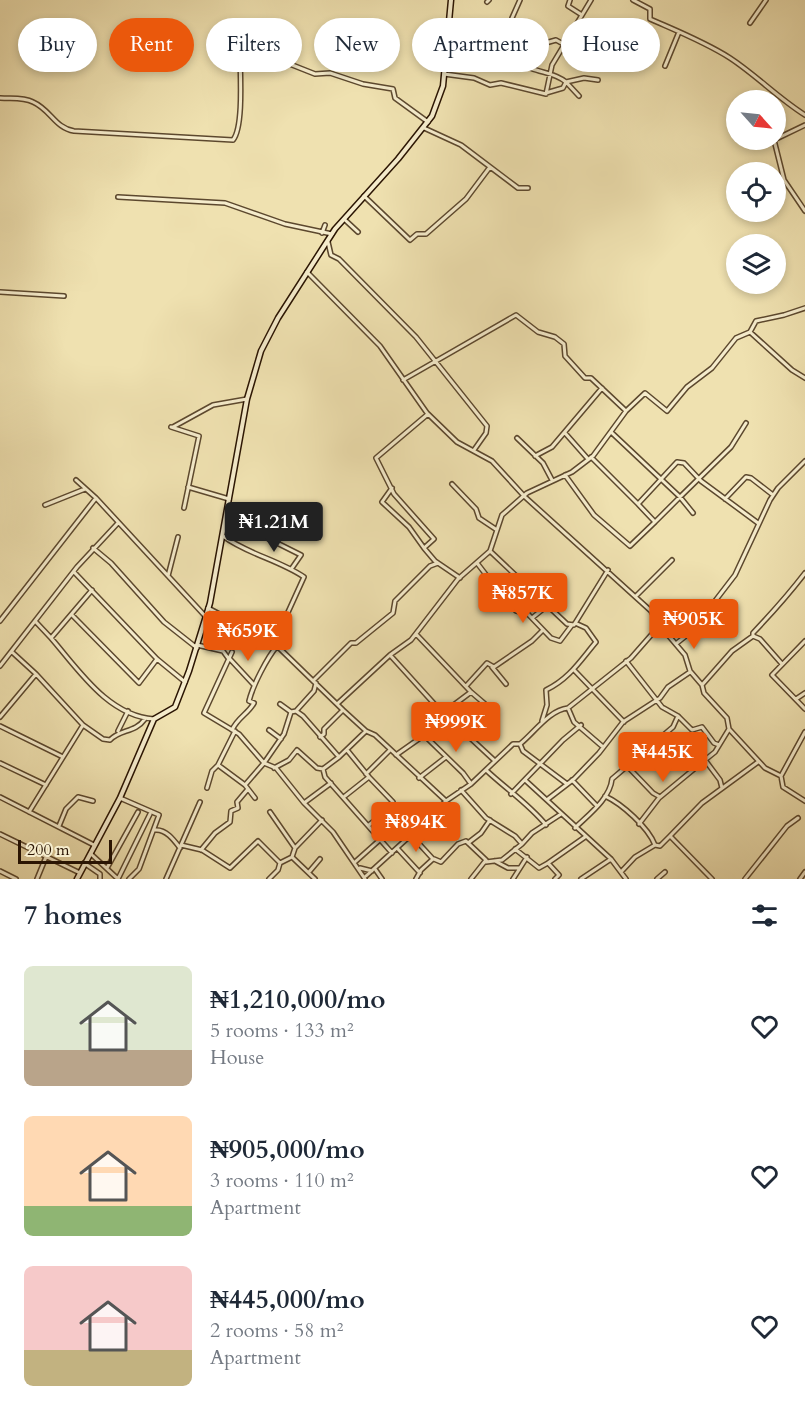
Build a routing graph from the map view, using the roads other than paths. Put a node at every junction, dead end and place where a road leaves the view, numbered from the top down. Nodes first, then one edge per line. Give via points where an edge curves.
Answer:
1 (451, 0) edge
2 (520, 0) edge
3 (570, 0) edge
4 (591, 0) edge
5 (633, 0) edge
6 (766, 0) edge
7 (582, 15) junction
8 (449, 18) edge
9 (512, 18) edge
10 (580, 18) edge
11 (750, 23) dead end
12 (679, 32) junction
13 (561, 52) edge
14 (665, 66) dead end
15 (550, 72) junction
16 (444, 74) joint
17 (598, 80) dead end
18 (566, 82) junction
19 (546, 94) junction
20 (579, 96) dead end
21 (0, 98) edge
22 (805, 115) edge
23 (428, 122) junction
24 (805, 125) edge
25 (424, 128) junction
26 (786, 134) edge
27 (777, 150) edge
28 (490, 167) junction
29 (528, 189) dead end
30 (364, 196) junction
31 (118, 197) dead end
32 (805, 211) edge
33 (344, 219) junction
34 (325, 225) dead end
35 (358, 232) dead end
36 (322, 233) junction
37 (332, 234) junction
38 (328, 241) junction
39 (308, 272) junction
40 (0, 292) edge
41 (64, 296) dead end
42 (805, 308) edge
43 (750, 332) junction
44 (435, 362) junction
45 (805, 378) edge
46 (404, 380) junction
47 (602, 388) junction
48 (247, 399) junction
49 (626, 411) junction
50 (428, 414) junction
51 (746, 423) dead end
52 (610, 432) junction
53 (565, 433) junction
54 (517, 438) dead end
55 (474, 450) junction
56 (536, 456) junction
57 (589, 458) junction
58 (805, 461) edge
59 (565, 475) junction
60 (699, 478) junction
61 (661, 479) junction
62 (76, 480) dead end
63 (552, 480) junction
64 (452, 484) dead end
65 (188, 488) junction
66 (392, 488) junction
67 (86, 489) junction
68 (773, 495) junction
69 (525, 497) junction
70 (680, 497) junction
71 (96, 498) junction
72 (229, 499) junction
73 (725, 499) junction
74 (638, 504) junction
75 (45, 505) dead end
76 (184, 508) dead end
77 (693, 513) dead end
78 (225, 522) junction
79 (655, 522) junction
80 (118, 523) junction
81 (758, 523) junction
82 (497, 530) junction
83 (223, 536) junction
84 (178, 537) dead end
85 (93, 548) junction
86 (424, 548) junction
87 (490, 551) junction
88 (672, 560) dead end
89 (438, 563) junction
90 (477, 563) junction
91 (292, 568) junction
92 (608, 570) junction
93 (73, 572) junction
94 (805, 573) edge
95 (168, 577) junction
96 (460, 578) junction
97 (92, 590) junction
98 (636, 596) junction
99 (547, 606) junction
100 (208, 608) junction
101 (72, 615) junction
102 (206, 617) junction
103 (532, 618) junction
104 (0, 621) edge
105 (35, 621) junction
106 (574, 624) junction
107 (660, 625) junction
108 (543, 630) junction
109 (416, 634) junction
110 (753, 636) junction
111 (51, 638) junction
112 (805, 641) edge
113 (676, 643) junction
114 (276, 645) junction
115 (197, 646) junction
116 (12, 651) junction
117 (232, 652) dead end
118 (390, 655) junction
119 (229, 658) junction
120 (157, 659) junction
121 (626, 661) junction
122 (782, 664) junction
123 (0, 666) edge
124 (492, 666) junction
125 (574, 670) junction
126 (690, 671) junction
127 (36, 674) junction
128 (185, 682) junction
129 (314, 682) junction
130 (506, 684) dead end
131 (466, 685) junction
132 (702, 685) junction
133 (254, 686) junction
134 (591, 689) junction
135 (471, 692) junction
136 (805, 693) edge
137 (657, 699) junction
138 (796, 699) junction
139 (280, 704) dead end
140 (337, 704) junction
141 (568, 708) junction
142 (805, 709) edge
143 (343, 710) junction
144 (492, 710) dead end
145 (128, 711) junction
146 (296, 711) junction
147 (291, 712) junction
148 (444, 713) junction
149 (0, 717) edge
150 (678, 717) junction
151 (145, 719) junction
152 (153, 719) junction
153 (624, 722) junction
154 (542, 723) junction
155 (83, 725) junction
156 (581, 725) junction
157 (0, 726) edge
158 (729, 729) junction
159 (234, 730) junction
160 (269, 730) dead end
161 (366, 731) junction
162 (118, 732) junction
163 (805, 732) edge
164 (424, 735) junction
165 (320, 737) junction
166 (281, 739) junction
167 (520, 744) junction
168 (719, 745) junction
169 (603, 747) junction
170 (347, 750) junction
171 (390, 750) junction
172 (396, 755) junction
173 (63, 757) junction
174 (339, 757) junction
175 (446, 757) junction
176 (705, 760) junction
177 (495, 761) junction
178 (759, 762) junction
179 (0, 763) edge
180 (264, 764) junction
181 (540, 764) junction
182 (218, 765) junction
183 (629, 767) junction
184 (274, 768) junction
185 (323, 769) junction
186 (486, 770) junction
187 (368, 775) junction
188 (780, 776) junction
189 (419, 778) junction
190 (525, 780) junction
191 (572, 780) junction
192 (331, 783) junction
193 (471, 784) junction
194 (567, 784) junction
195 (46, 785) junction
196 (247, 787) junction
197 (207, 788) dead end
198 (722, 788) junction
199 (461, 790) junction
200 (511, 794) junction
201 (345, 796) junction
202 (605, 796) junction
203 (0, 797) edge
204 (660, 797) junction
205 (120, 798) junction
206 (255, 798) dead end
207 (548, 799) junction
208 (93, 801) dead end
209 (447, 801) junction
210 (805, 801) edge
211 (200, 802) dead end
212 (304, 803) junction
213 (393, 804) junction
214 (597, 806) junction
215 (29, 812) junction
216 (138, 812) dead end
217 (270, 813) dead end
218 (150, 814) dead end
219 (561, 814) junction
220 (798, 818) dead end
221 (322, 820) junction
222 (490, 820) junction
223 (639, 824) junction
224 (369, 825) junction
225 (546, 825) junction
226 (58, 827) junction
227 (575, 828) junction
228 (155, 830) junction
229 (0, 834) edge
230 (411, 835) junction
231 (670, 836) junction
232 (585, 837) junction
233 (380, 839) junction
234 (468, 843) junction
235 (522, 844) junction
236 (94, 845) junction
237 (655, 845) junction
238 (180, 847) junction
239 (295, 848) junction
240 (397, 848) junction
241 (515, 849) junction
242 (201, 850) junction
243 (90, 853) junction
244 (392, 853) junction
245 (46, 857) junction
246 (292, 857) junction
247 (527, 857) junction
248 (320, 859) dead end
249 (433, 859) junction
250 (610, 859) junction
251 (495, 861) junction
252 (355, 862) junction
253 (486, 862) junction
254 (84, 863) junction
255 (280, 863) junction
256 (548, 863) junction
257 (358, 867) junction
258 (519, 868) junction
259 (107, 869) junction
260 (374, 870) junction
261 (0, 871) edge
262 (309, 872) junction
263 (621, 872) junction
264 (665, 872) dead end
265 (805, 872) edge
266 (80, 873) junction
267 (420, 873) junction
268 (559, 875) junction
269 (365, 878) edge
270 (586, 878) edge
271 (747, 878) edge
272 (16, 879) edge
273 (37, 879) edge
274 (77, 879) edge
275 (100, 879) edge
276 (129, 879) edge
277 (166, 879) edge
278 (269, 879) edge
279 (315, 879) edge
280 (382, 879) edge
281 (416, 879) edge
282 (471, 879) edge
283 (513, 879) edge
284 (555, 879) edge
285 (563, 879) edge
286 (581, 879) edge
287 (626, 879) edge
288 (657, 879) edge
289 (712, 879) edge
290 (753, 879) edge
291 (800, 879) edge

1 - 8 street
2 - 9 street
3 - 7 street via 568,6
4 - 7 street
5 - 12 street via 650,9 650,19
6 - 11 street
7 - 10 street
12 - 14 street
12 - 22 street via 728,57
13 - 15 street
15 - 18 street
15 - 19 street
16 - 19 street
16 - 23 street via 440,99
17 - 18 street
18 - 19 street via 563,88
18 - 20 street
21 - 23 street via 30,100 45,109 60,128 74,131 233,140 237,135 240,52 267,55 315,74 330,73 393,89 395,98
23 - 25 street
24 - 26 street
25 - 28 street via 461,145
25 - 30 street
27 - 32 street via 784,180
28 - 29 street via 518,188
28 - 30 street via 466,198 426,234 417,234 410,240
30 - 33 street
31 - 36 street via 225,203
33 - 35 street
33 - 37 street
34 - 36 street
36 - 37 street
37 - 38 street
38 - 39 street
38 - 44 street via 331,255 416,338
39 - 46 street via 380,346
39 - 48 street via 264,344
40 - 41 street
42 - 43 street via 760,319 753,323
43 - 45 street
43 - 49 street via 736,338 712,368 687,387 667,411 645,393
44 - 46 street
44 - 47 street via 516,315 538,332 564,344 565,356 585,378 591,378
44 - 55 street via 487,426
46 - 50 street
47 - 49 street
47 - 53 street
48 - 65 street via 213,405 171,427 199,436
48 - 72 street
49 - 52 street
50 - 55 street via 457,442
50 - 66 street via 376,458
51 - 60 street via 731,447
52 - 57 street
52 - 61 street
53 - 56 street
53 - 57 street
54 - 56 street
55 - 69 street via 492,461
56 - 63 street
57 - 59 street
57 - 74 street
58 - 68 street
59 - 63 street
59 - 79 street via 594,515 630,546
60 - 61 street via 684,463 676,462
60 - 70 street
60 - 73 street
61 - 70 street
61 - 74 street
62 - 67 street
63 - 69 street
64 - 82 street via 476,509 479,518
65 - 72 street
65 - 76 street
66 - 86 street via 434,539
66 - 86 street via 382,502 409,527
67 - 71 street
67 - 75 street
68 - 73 street via 746,477
68 - 81 street
69 - 82 street via 502,515
69 - 92 street
70 - 77 street
70 - 79 street
71 - 80 street
71 - 104 street
72 - 78 street
73 - 81 street
74 - 79 street
78 - 83 street
78 - 91 street via 301,555
80 - 85 street
80 - 95 street
81 - 113 street via 750,549 735,575 692,631
82 - 87 street
83 - 91 street
83 - 100 street
84 - 95 street
85 - 93 street
85 - 115 street via 164,622
86 - 89 street
87 - 90 street
87 - 99 street
88 - 98 street
89 - 96 street
89 - 129 street via 430,566 395,602 393,613 351,643
90 - 96 street
90 - 103 street via 507,602
91 - 114 street via 304,577
92 - 98 street
92 - 106 street
93 - 97 street
93 - 105 street
94 - 110 street
95 - 102 street
96 - 109 street
97 - 101 street
97 - 120 street
98 - 107 street
99 - 103 street
99 - 106 street via 567,624
100 - 102 street
100 - 114 street
101 - 111 street
101 - 120 street via 139,683
102 - 115 street
103 - 108 street
105 - 111 street
105 - 116 street
106 - 108 street via 560,641
106 - 125 street via 586,628 596,642
107 - 113 street
107 - 121 street
108 - 124 street
109 - 118 street
109 - 131 street
110 - 122 street
110 - 132 street via 732,651
111 - 145 street via 97,691 110,703
112 - 122 street
113 - 126 street
114 - 129 street
114 - 133 street
115 - 119 street via 223,651
115 - 128 street
116 - 123 street
116 - 127 street
117 - 119 street
118 - 140 street
118 - 148 street
119 - 133 street
119 - 159 street via 204,713
120 - 128 street
121 - 134 street
121 - 137 street
122 - 138 street via 772,675
124 - 130 street
124 - 131 street via 487,663
125 - 134 street
125 - 154 street via 560,684 546,690
126 - 132 street
126 - 137 street
127 - 149 street
127 - 155 street
128 - 152 street via 175,707
129 - 140 street
129 - 146 street via 314,691
131 - 135 street
132 - 158 street via 704,693 728,718
133 - 159 street via 249,701 254,703 239,717
134 - 141 street
134 - 153 street
135 - 144 street
135 - 148 street
136 - 138 street
137 - 150 street
137 - 153 street
138 - 142 street
139 - 147 street
140 - 143 street
141 - 154 street
141 - 156 street via 574,722
143 - 161 street
143 - 165 street
145 - 151 street
145 - 162 street
146 - 147 street
146 - 165 street
147 - 166 street
148 - 164 street
148 - 177 street
150 - 168 street via 692,730 702,727
150 - 183 street via 673,727
151 - 152 street
151 - 162 street via 134,729
152 - 205 street
153 - 169 street
154 - 167 street
155 - 162 street via 103,739 110,740
155 - 173 street
156 - 169 street
156 - 181 street
157 - 173 street
158 - 168 street
158 - 178 street
159 - 180 street
159 - 182 street
160 - 166 street
161 - 170 street
161 - 171 street
163 - 188 street
164 - 172 street
164 - 175 street
165 - 174 street
166 - 180 street
167 - 177 street via 513,744
167 - 181 street
168 - 176 street
169 - 191 street
170 - 174 street
170 - 187 street
171 - 172 street
171 - 187 street
172 - 189 street
173 - 195 street
174 - 185 street
175 - 189 street
175 - 193 street
176 - 198 street
176 - 204 street
177 - 186 street
178 - 188 street
178 - 198 street
179 - 195 street
180 - 184 street
180 - 196 street
181 - 190 street
181 - 194 street
182 - 196 street
182 - 197 street
183 - 202 street via 612,779
183 - 204 street
184 - 185 street via 297,750
184 - 212 street
185 - 192 street
186 - 193 street
186 - 200 street
187 - 201 street
187 - 213 street
188 - 210 street via 783,787
189 - 209 street
190 - 200 street
190 - 207 street
191 - 194 street
191 - 214 street
192 - 201 street
192 - 212 street
193 - 199 street
194 - 207 street
195 - 215 street
196 - 206 street
196 - 242 street via 237,802 238,808 231,811 230,822
198 - 231 street
199 - 209 street
199 - 222 street
200 - 225 street via 536,812
201 - 224 street
202 - 214 street
202 - 223 street
203 - 215 street
204 - 223 street
205 - 228 street via 159,815
205 - 236 street
207 - 219 street
208 - 226 street via 78,797 66,809
209 - 230 street
211 - 238 street
212 - 221 street
213 - 224 street
213 - 233 street via 402,820
214 - 227 street
215 - 226 street
216 - 259 street
217 - 239 street
218 - 259 street via 118,879
219 - 225 street
219 - 227 street
220 - 271 street via 787,826
221 - 239 street
221 - 252 street
222 - 234 street
222 - 235 street
223 - 237 street
224 - 233 street
225 - 235 street
226 - 236 street
227 - 232 street
228 - 238 street via 169,835
228 - 276 street via 140,869
229 - 245 street
230 - 240 street
230 - 249 street
231 - 237 street via 660,846
231 - 289 street
232 - 250 street
232 - 256 street
233 - 244 street
233 - 252 street
234 - 249 street via 464,840 458,844 441,862
234 - 253 street
235 - 241 street
236 - 243 street
237 - 263 street
238 - 242 street
238 - 277 street
239 - 246 street
240 - 244 street
240 - 267 street
241 - 247 street
241 - 251 street via 504,860
242 - 255 street via 230,868 258,841
243 - 254 street
243 - 259 street
244 - 260 street
245 - 266 street
245 - 273 street
246 - 255 street
246 - 262 street
247 - 256 street via 540,868
247 - 258 street
248 - 262 street
249 - 267 street
250 - 263 street
250 - 270 street
251 - 253 street
251 - 258 street via 508,868
252 - 257 street
253 - 282 street
254 - 266 street
254 - 275 street via 98,872
255 - 278 street
256 - 268 street
257 - 260 street
257 - 269 street
258 - 283 street
260 - 269 street
260 - 280 street
261 - 272 street
262 - 279 street
263 - 287 street
264 - 288 street
265 - 291 street
266 - 274 street
267 - 281 street
268 - 284 street
268 - 285 street
270 - 286 street
271 - 290 street

